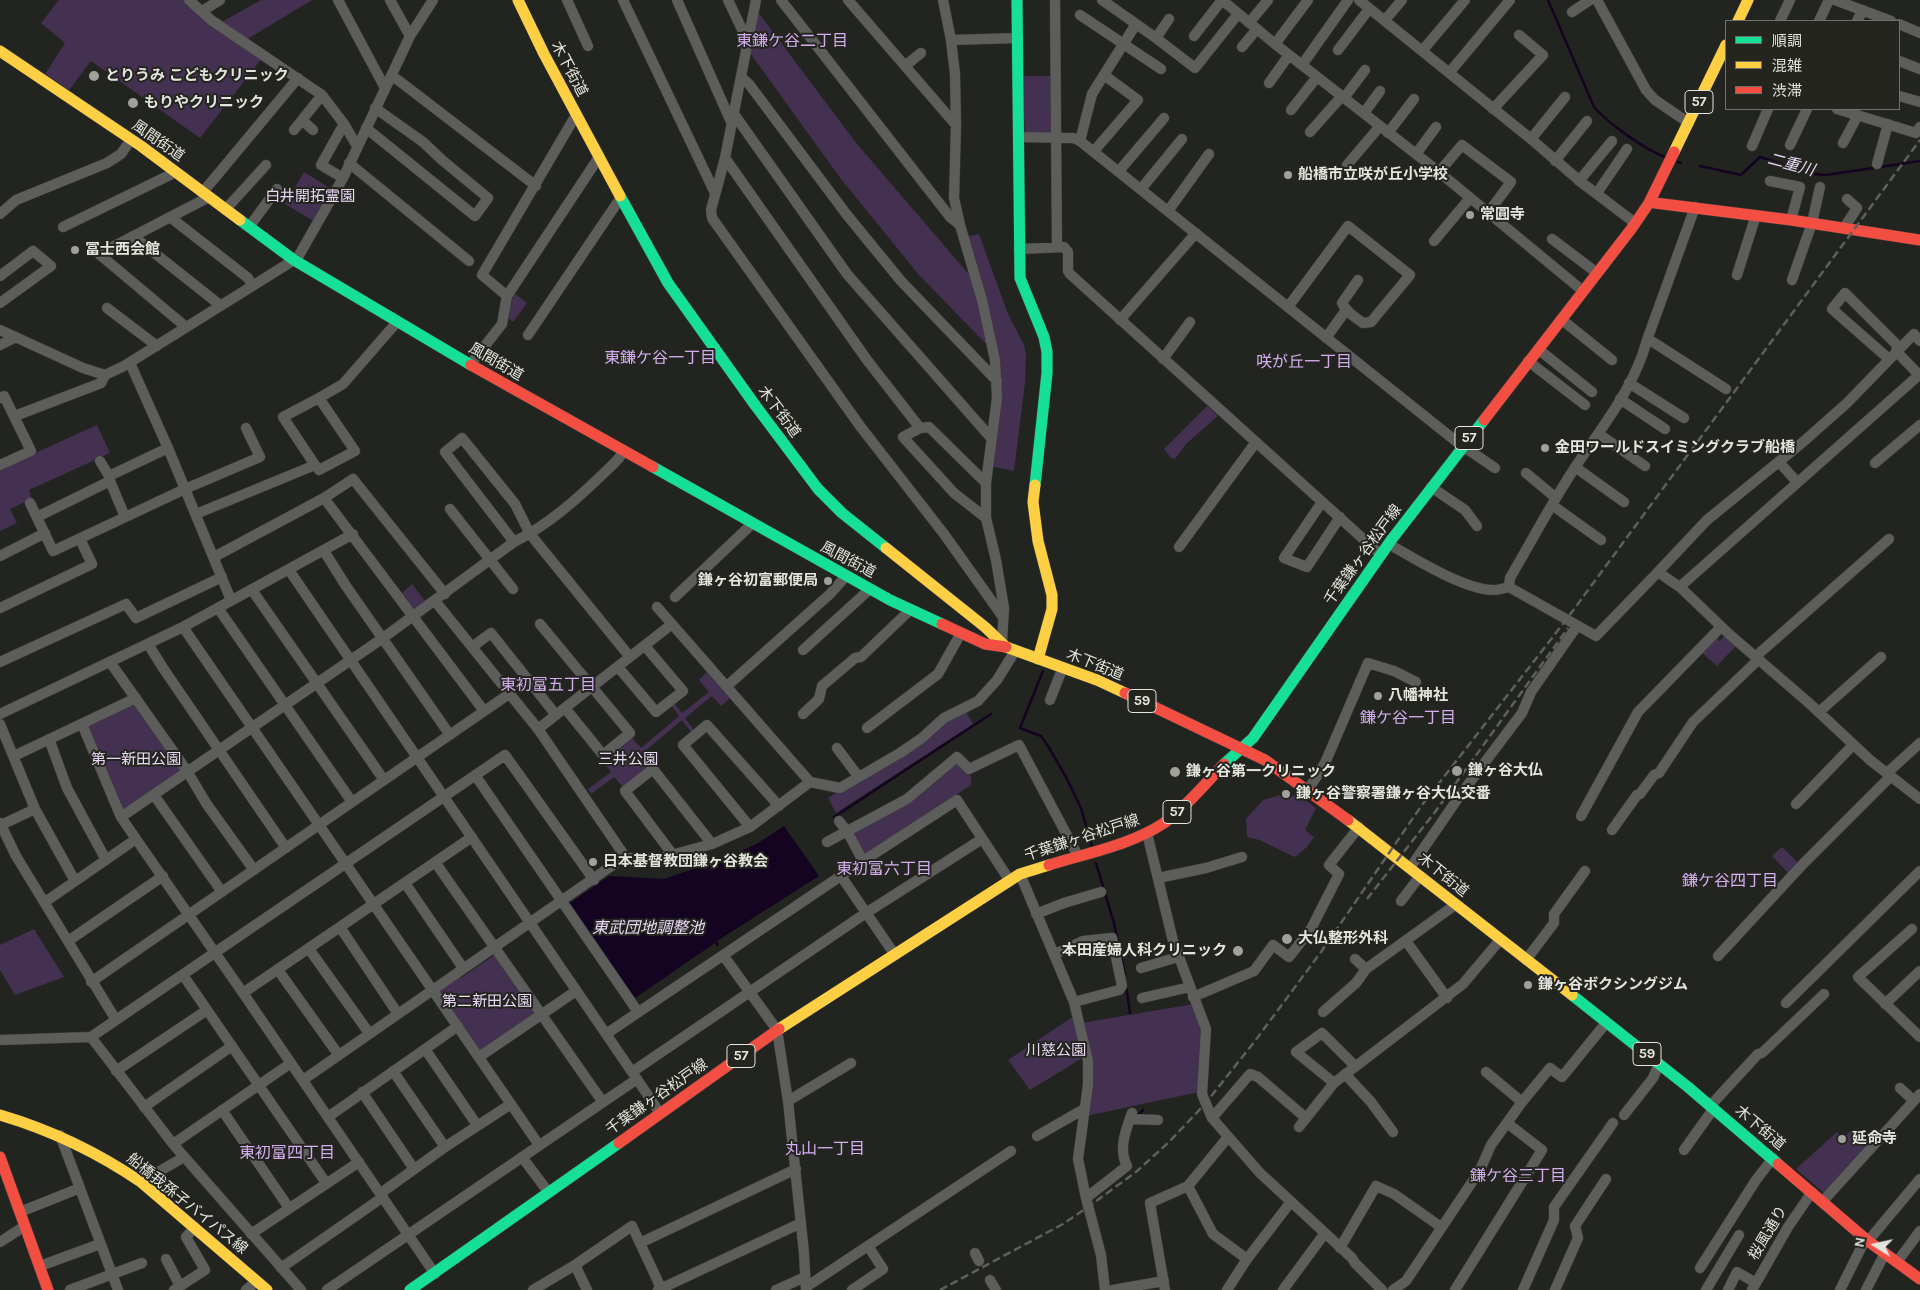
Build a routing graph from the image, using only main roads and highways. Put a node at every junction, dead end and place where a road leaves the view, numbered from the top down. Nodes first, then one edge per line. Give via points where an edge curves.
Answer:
1 (518, 0) edge
2 (1017, 0) edge
3 (1748, 0) edge
4 (1738, 20) edge
5 (1725, 47) edge
6 (0, 51) edge
7 (1655, 203) dead end
8 (1920, 240) edge
9 (1008, 647) junction
10 (1038, 659) junction
11 (1243, 748) junction
12 (0, 1115) edge
13 (0, 1156) edge
14 (1916, 1276) edge
15 (48, 1290) edge
16 (267, 1290) edge
17 (410, 1290) edge

1 - 9 main road, 木下街道 / 59 via 576,115 668,283 818,489 865,533
2 - 10 main road via 1020,278 1044,337 1048,372 1033,502 1034,523 1052,595 1052,608
3 - 4 main road
5 - 11 main road, 千葉鎌ヶ谷松戸線 / 57 via 1690,123 1636,223 1380,555
6 - 9 main road, 風間街道 via 176,172 294,260 397,322 870,589 984,644
7 - 8 main road
9 - 10 main road, 木下街道 / 59
10 - 11 main road, 木下街道 / 59 via 1097,680
11 - 14 main road, 木下街道 / 59 via 1265,760 1358,827 1659,1064 1867,1240
11 - 17 main road, 千葉鎌ヶ谷松戸線 / 57 via 1174,814 1147,834 1015,878 777,1030
12 - 16 main road, 船橋我孫子バイパス線 via 60,1135 141,1182
13 - 15 main road

